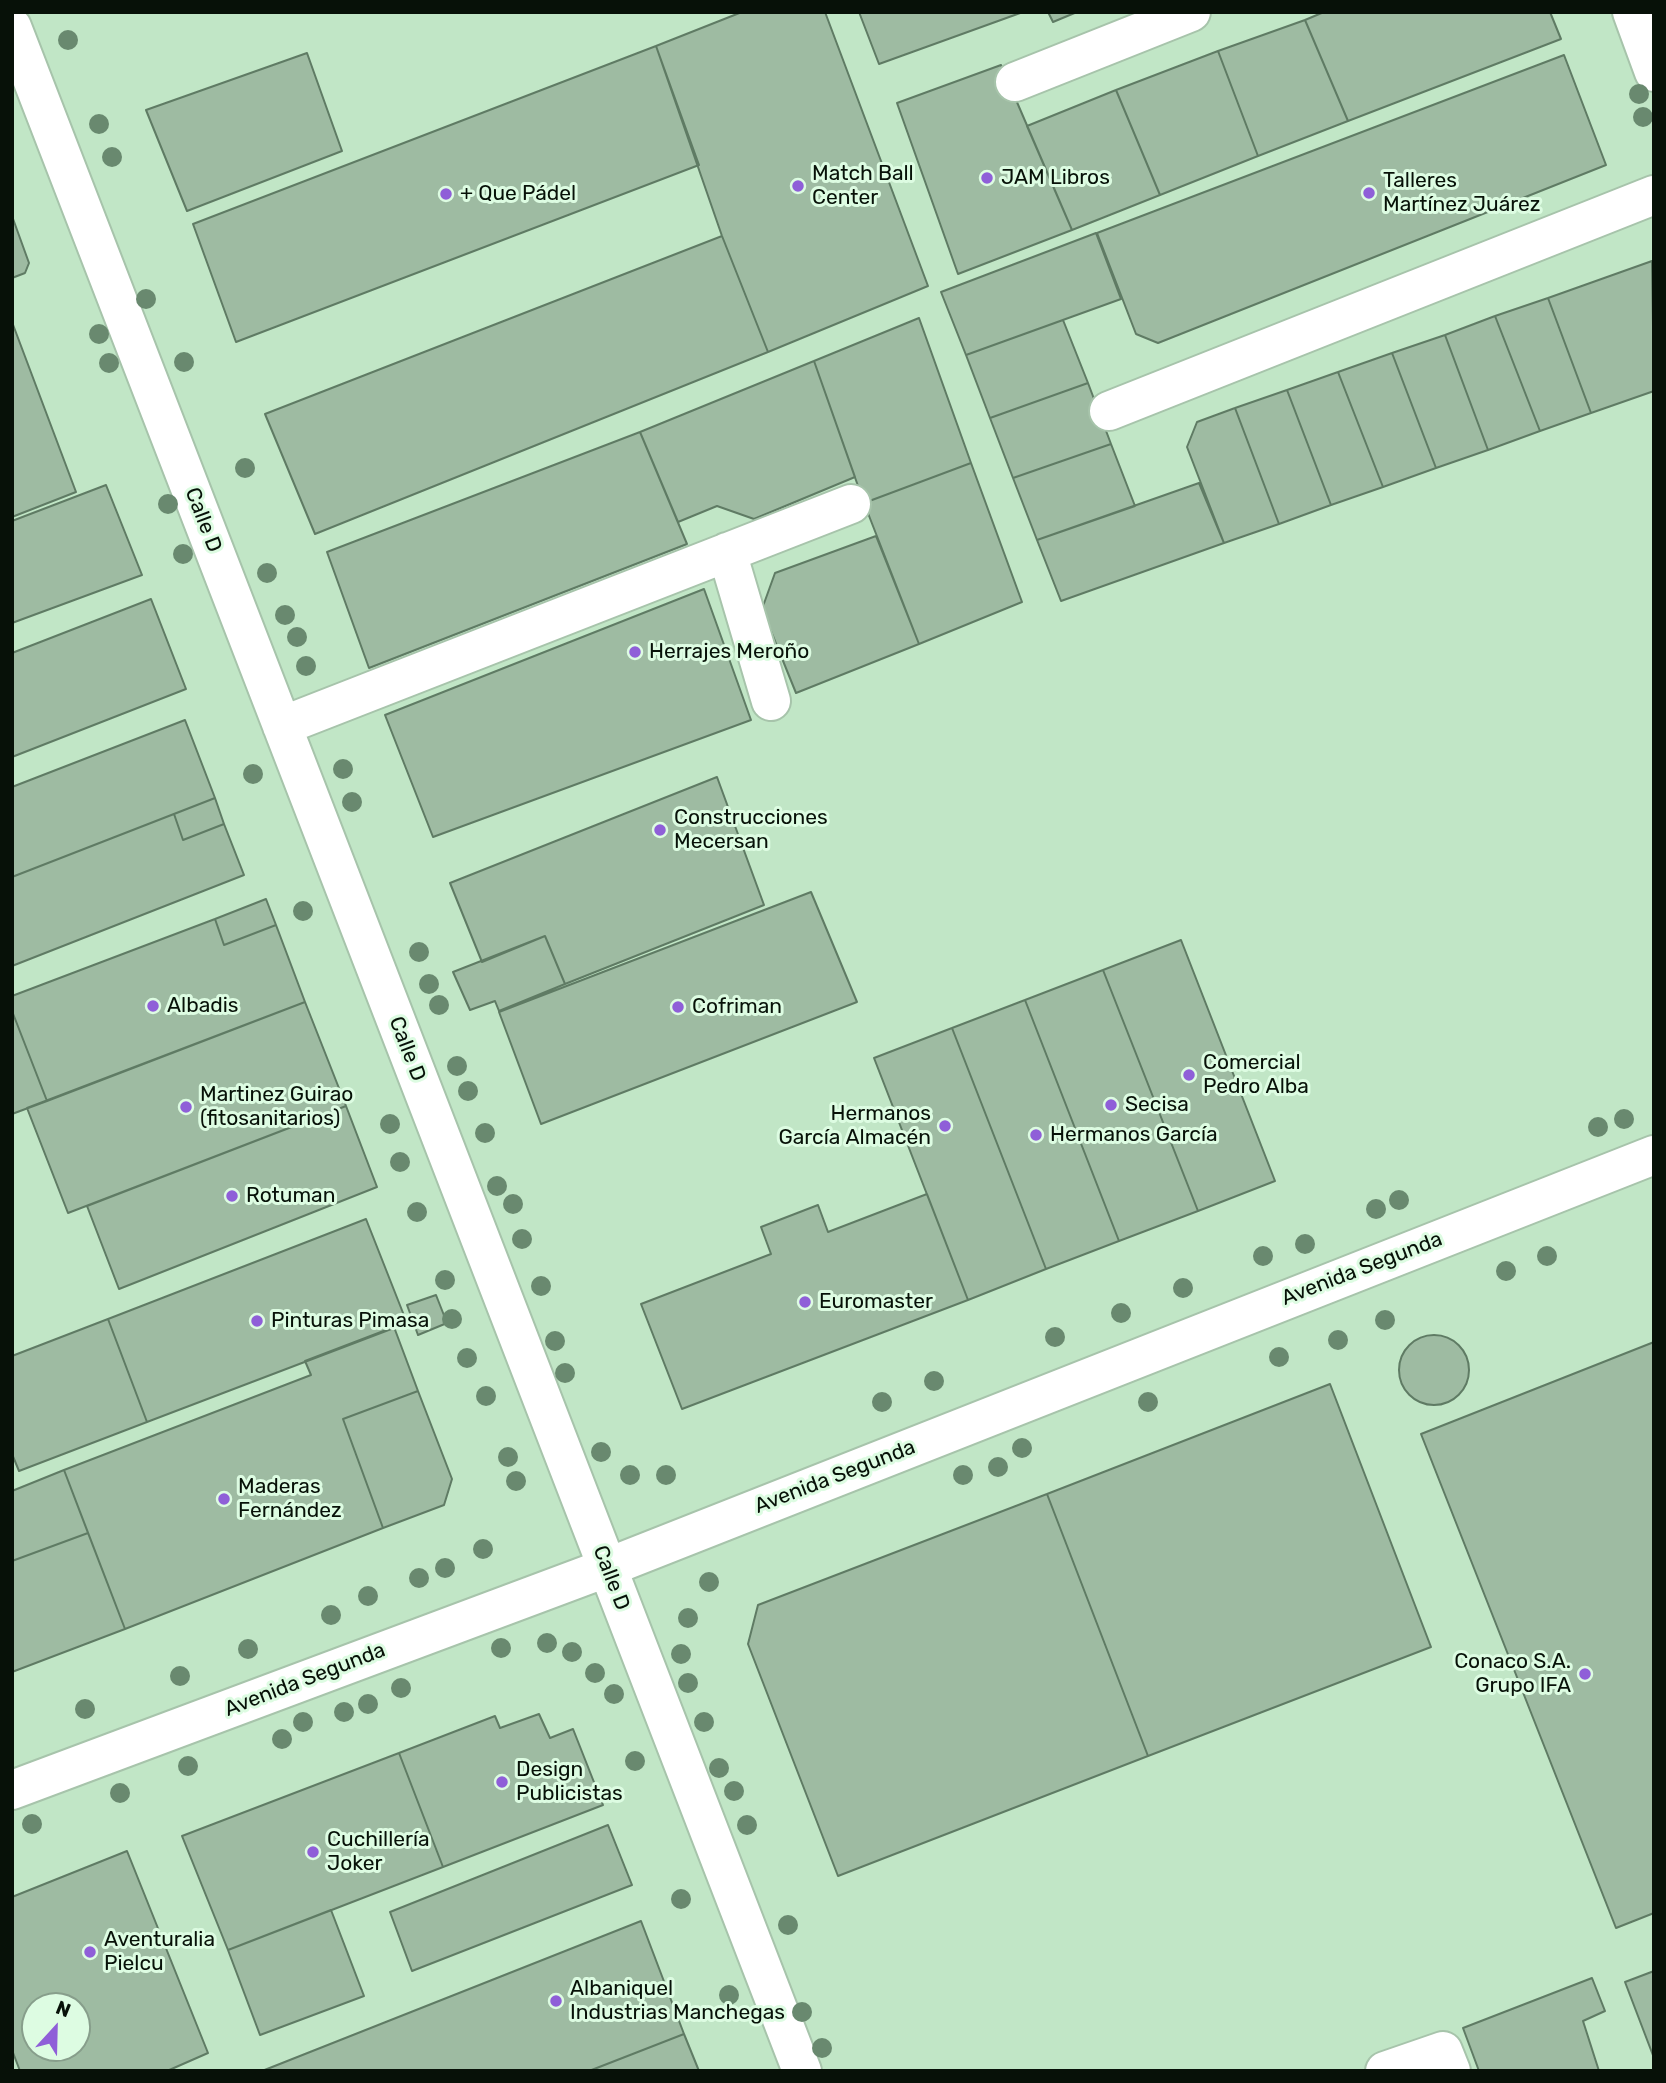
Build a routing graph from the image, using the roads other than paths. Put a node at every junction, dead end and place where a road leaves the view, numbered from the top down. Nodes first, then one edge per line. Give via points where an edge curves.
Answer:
1 (1191, 12) edge
2 (1632, 12) edge
3 (12, 27) edge
4 (1654, 72) edge
5 (1015, 82) dead end
6 (1654, 195) edge
7 (1109, 411) dead end
8 (851, 504) dead end
9 (727, 552) junction
10 (771, 701) dead end
11 (282, 726) junction
12 (1654, 1155) edge
13 (606, 1568) junction
14 (12, 1790) edge
15 (802, 2071) edge
16 (1385, 2071) edge
17 (1451, 2071) edge

1 - 5 street
2 - 4 street
3 - 11 street, Calle D
6 - 7 street
8 - 9 street
9 - 10 street
9 - 11 street
11 - 13 street, Calle D
12 - 13 street, Avenida Segunda
13 - 14 street, Avenida Segunda
13 - 15 street, Calle D
16 - 17 street via 1443,2051

